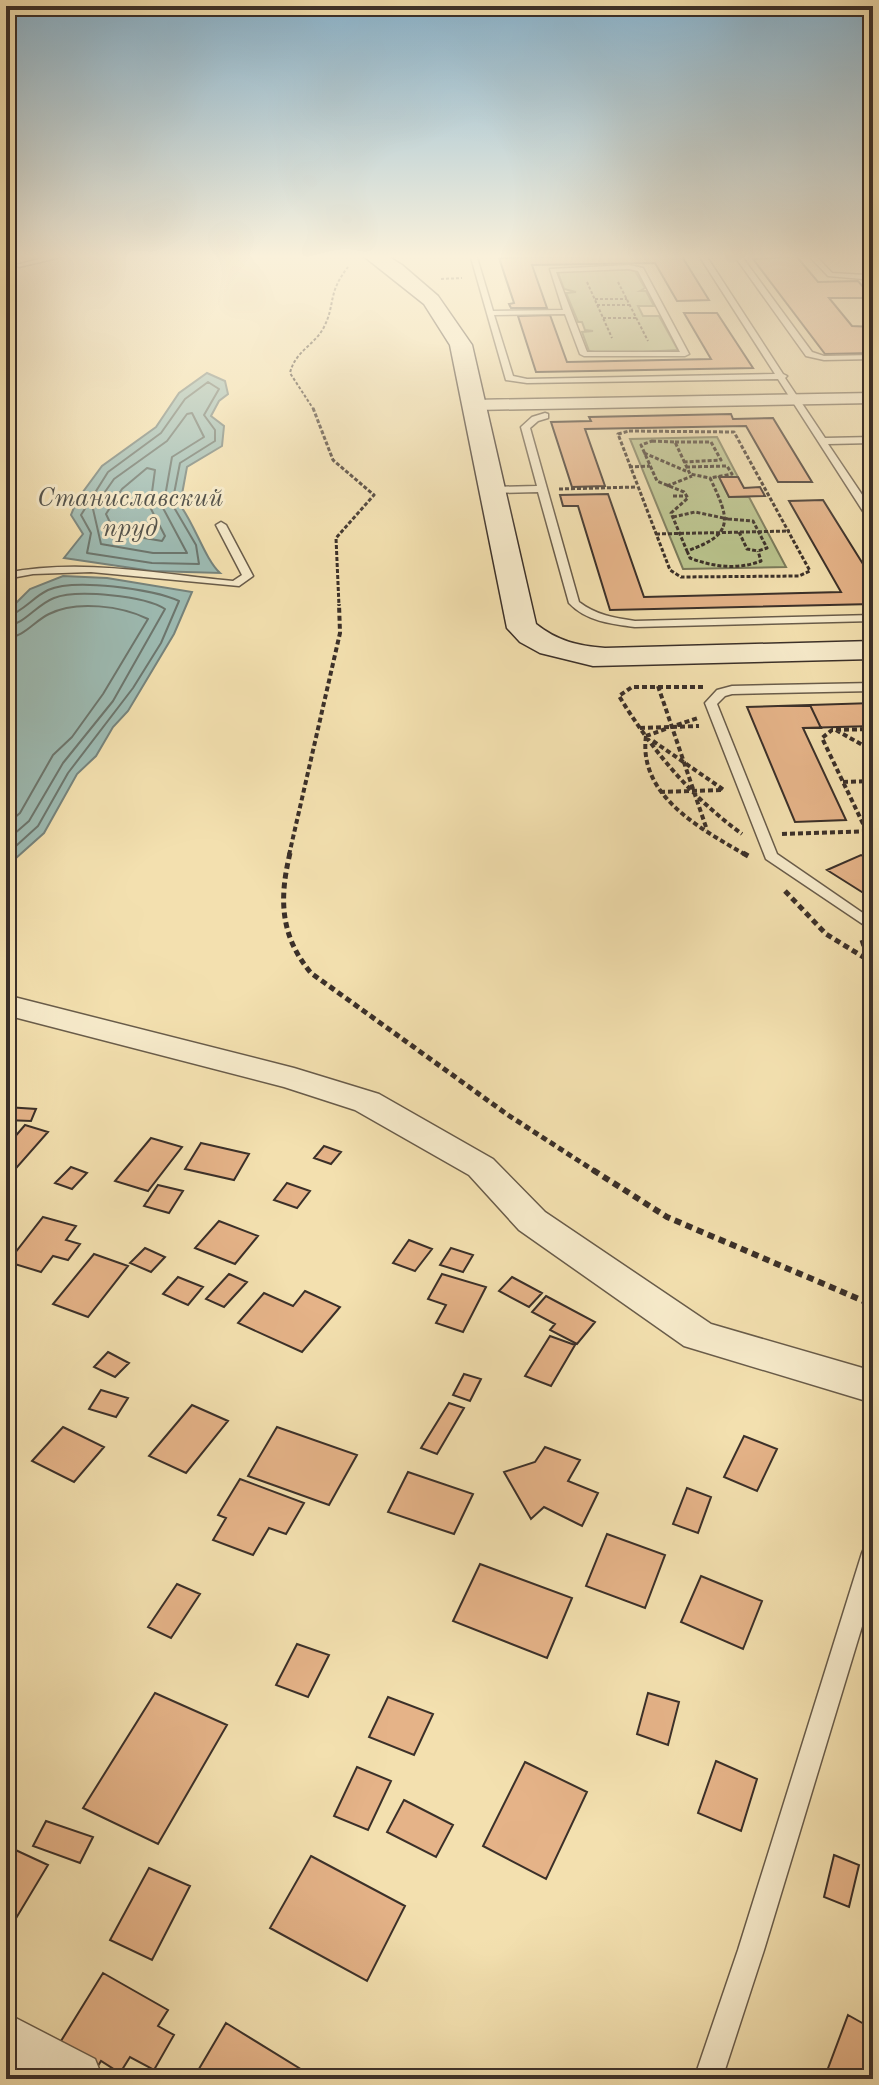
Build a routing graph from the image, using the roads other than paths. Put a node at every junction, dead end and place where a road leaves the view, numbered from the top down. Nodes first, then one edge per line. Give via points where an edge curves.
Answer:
1 (462, 351) edge
2 (499, 351) edge
3 (585, 351) edge
4 (685, 351) edge
5 (766, 351) edge
6 (807, 351) edge
7 (873, 357) edge
8 (783, 376) junction
9 (873, 398) edge
10 (794, 399) junction
11 (474, 405) junction
12 (545, 416) dead end
13 (873, 440) edge
14 (821, 441) junction
15 (542, 489) junction
16 (492, 490) junction
17 (873, 519) edge
18 (221, 525) dead end
19 (6, 576) edge
20 (873, 618) edge
21 (873, 650) edge
22 (873, 687) edge
23 (873, 927) edge
24 (6, 1005) edge
25 (873, 1387) edge
26 (873, 1553) edge
27 (6, 2041) edge
28 (75, 2079) edge
29 (708, 2079) edge

1 - 11 street
2 - 8 lane via 505,374 516,380
3 - 4 lane
5 - 8 lane
6 - 7 lane via 824,358
8 - 10 lane
9 - 10 street
10 - 11 street
10 - 14 lane
11 - 16 street
12 - 15 lane via 525,427
13 - 14 lane
14 - 17 lane
15 - 16 lane
15 - 20 lane via 574,603 591,615 635,624
16 - 21 street via 522,628 539,644 577,655
18 - 19 lane via 248,576 235,584 104,571 32,569
22 - 23 lane via 732,690 711,703 771,856
24 - 25 street via 367,1102 481,1167 532,1221 698,1335
26 - 29 lane
27 - 28 street

